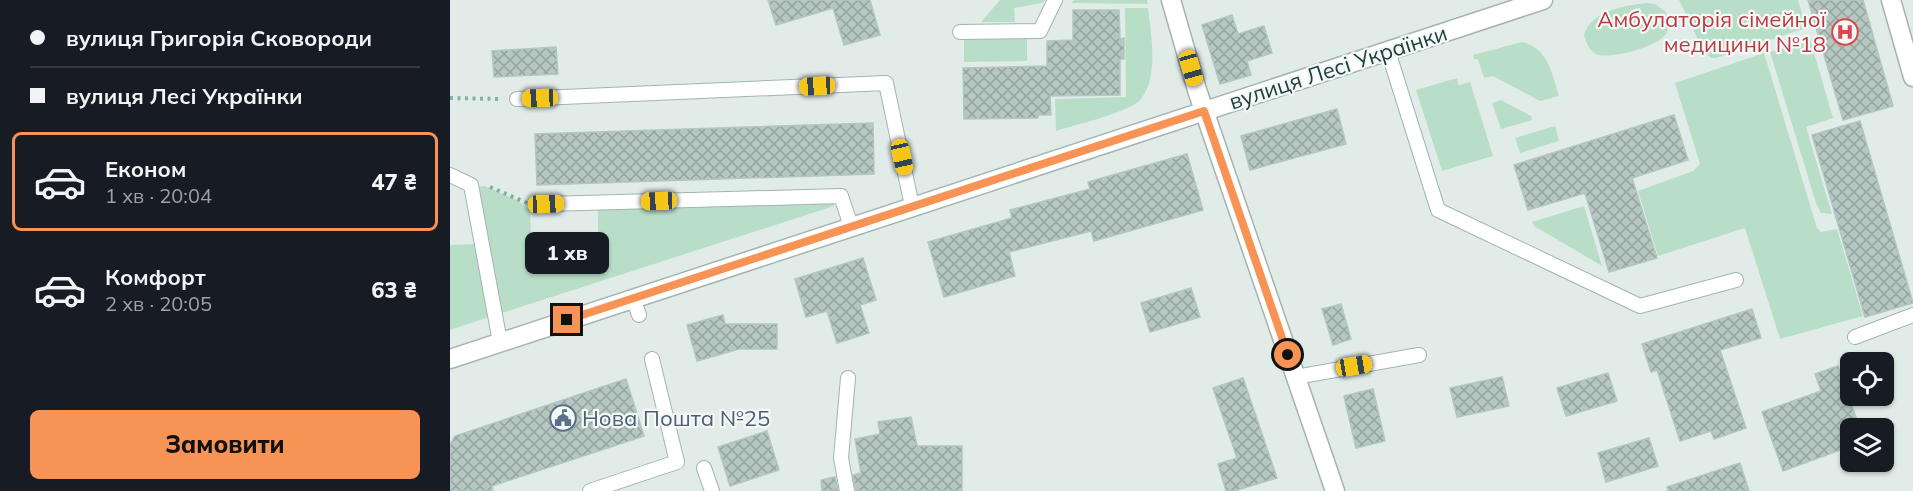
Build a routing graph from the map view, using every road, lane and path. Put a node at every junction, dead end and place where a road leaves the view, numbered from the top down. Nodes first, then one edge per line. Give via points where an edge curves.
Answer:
1 (1055, 0) edge
2 (1171, 0) edge
3 (1543, 0) edge
4 (1891, 0) edge
5 (960, 32) dead end
6 (1388, 51) junction
7 (1913, 77) edge
8 (450, 98) edge
9 (517, 99) joint
10 (1204, 111) junction
11 (450, 175) edge
12 (471, 184) junction
13 (546, 204) joint
14 (912, 206) junction
15 (851, 226) junction
16 (1736, 280) dead end
17 (1913, 315) edge
18 (1855, 337) dead end
19 (500, 342) junction
20 (1419, 355) dead end
21 (450, 359) edge
22 (652, 359) dead end
23 (1296, 376) junction
24 (848, 378) dead end
25 (704, 468) dead end
26 (590, 491) edge
27 (712, 491) edge
28 (847, 491) edge
29 (1335, 491) edge

1 - 5 lane via 1040,31
2 - 10 street
3 - 6 street, вулиця Лесі Українки
4 - 7 street
6 - 10 street, вулиця Лесі Українки
6 - 16 lane via 1438,210 1640,306
8 - 9 path
9 - 14 lane via 886,83
10 - 14 street, вулиця Лесі Українки
10 - 23 street
11 - 12 lane
12 - 13 path via 483,184 530,204
12 - 19 lane
13 - 15 lane via 841,196
14 - 15 street, вулиця Лесі Українки
15 - 19 street, вулиця Лесі Українки via 636,307
17 - 18 lane
19 - 21 street, вулиця Лесі Українки
20 - 23 lane
22 - 26 lane via 677,462
23 - 29 street
24 - 28 lane via 841,458
25 - 27 lane

